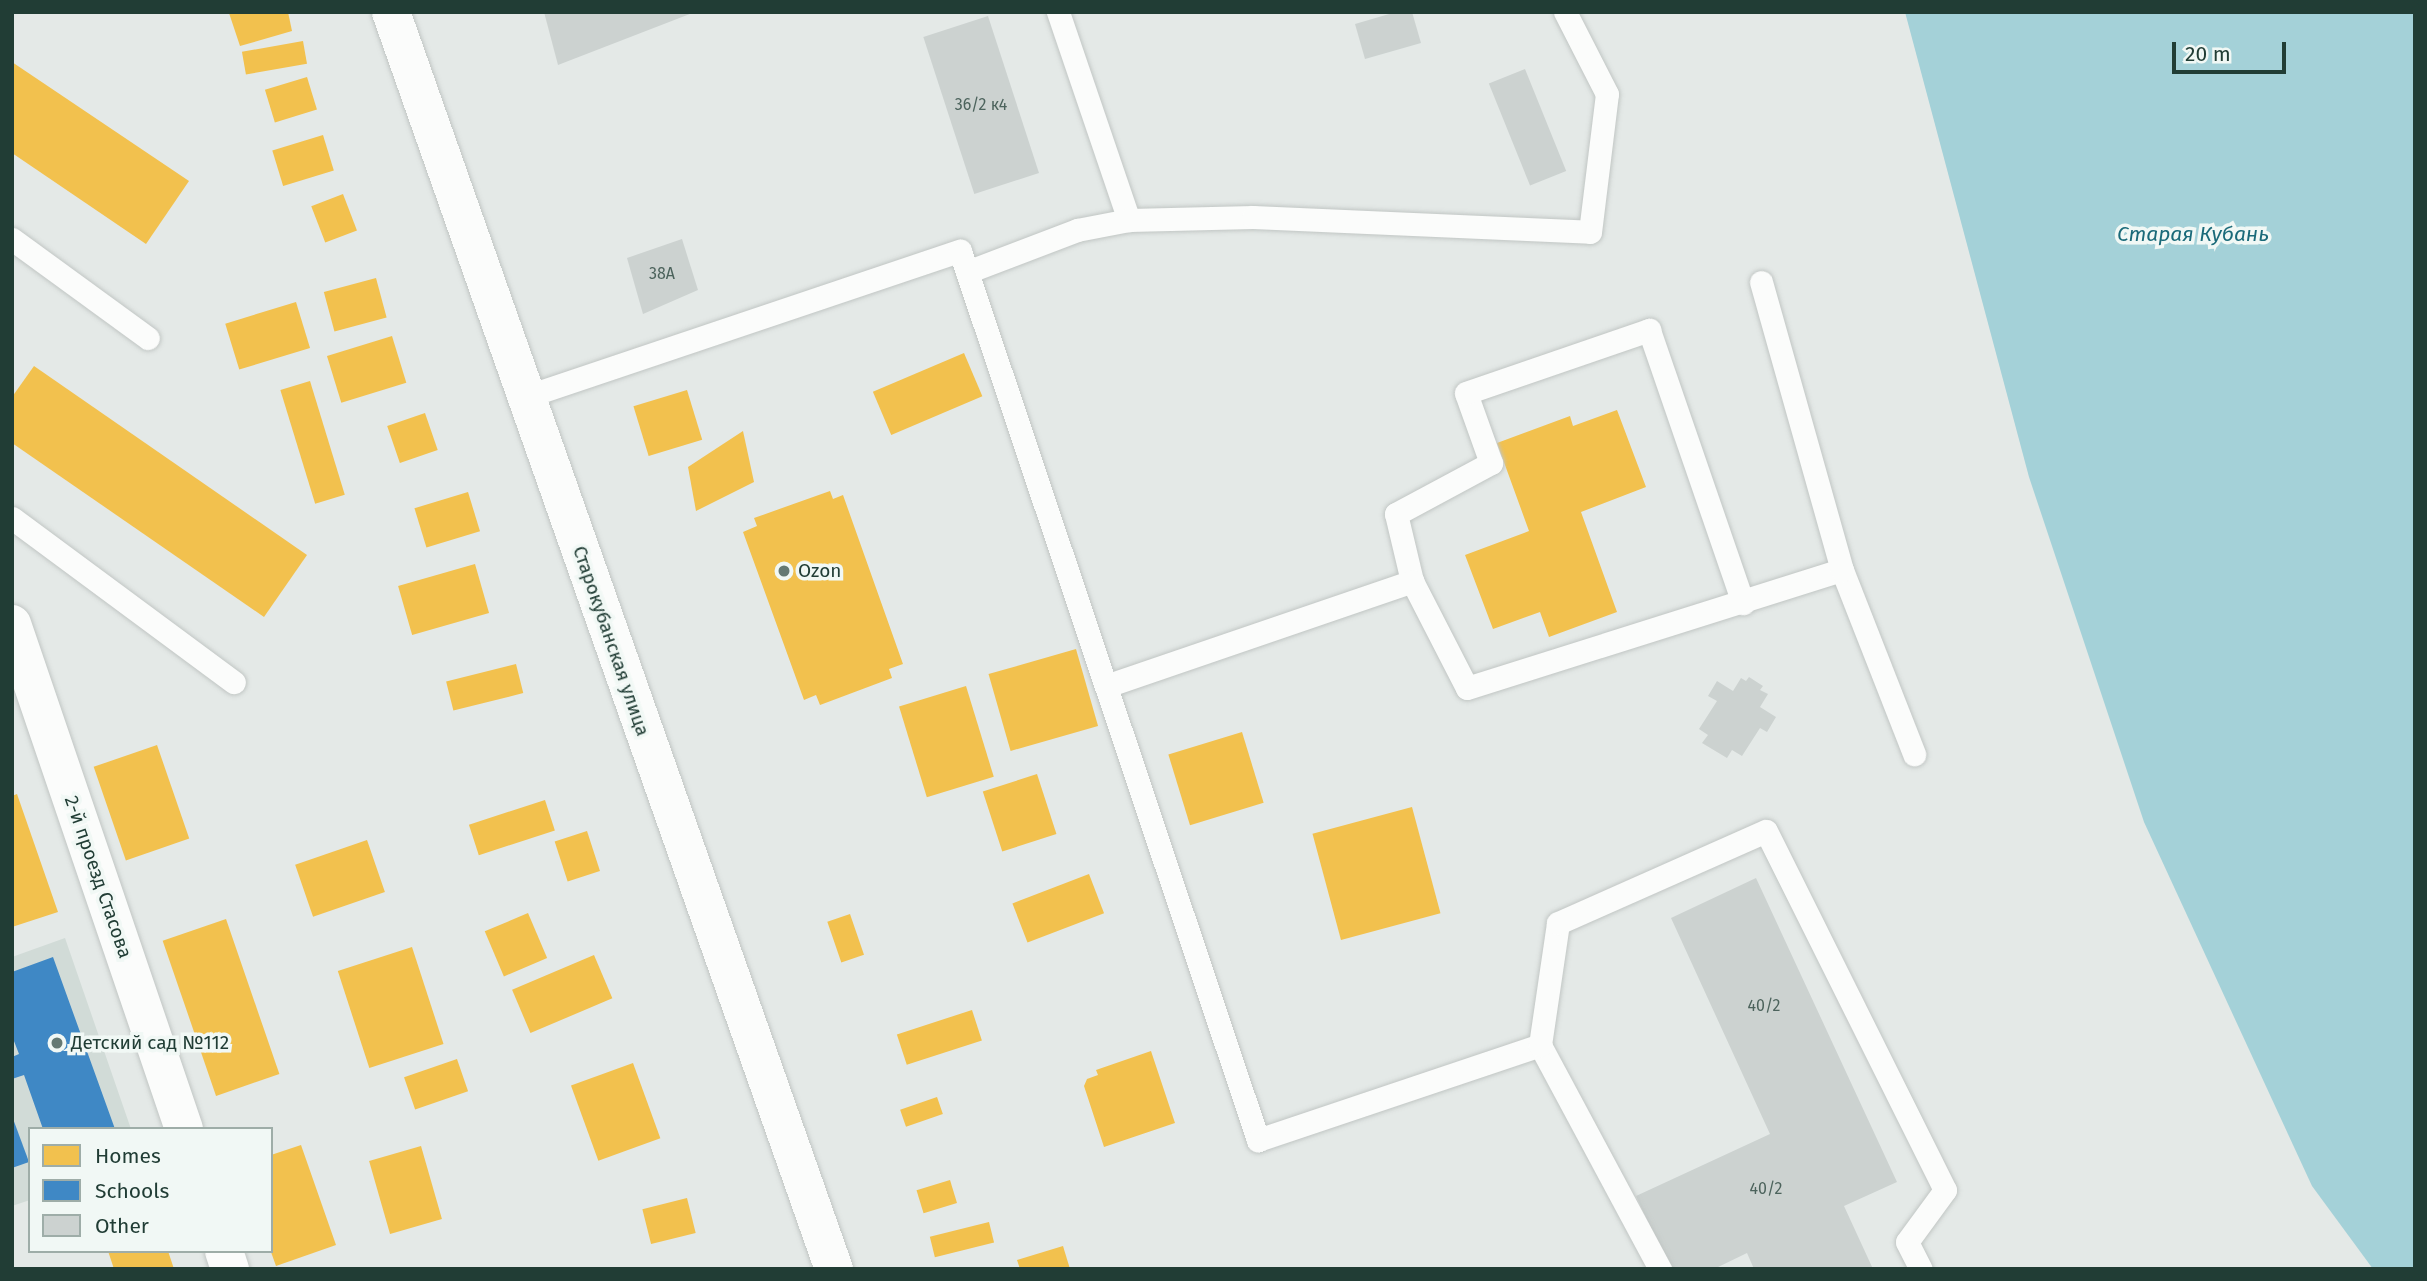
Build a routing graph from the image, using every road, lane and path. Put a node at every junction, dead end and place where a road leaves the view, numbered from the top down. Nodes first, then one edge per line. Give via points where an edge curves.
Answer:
1 (391, 12) edge
2 (1058, 12) edge
3 (1564, 12) edge
4 (1129, 220) junction
5 (12, 239) edge
6 (967, 272) junction
7 (1761, 282) dead end
8 (148, 338) dead end
9 (525, 397) junction
10 (12, 518) edge
11 (1842, 570) junction
12 (1412, 580) junction
13 (1743, 603) junction
14 (12, 624) edge
15 (234, 682) dead end
16 (1106, 686) junction
17 (1914, 754) dead end
18 (1540, 1045) junction
19 (183, 1127) edge
20 (834, 1269) edge
21 (1660, 1269) edge
22 (1921, 1269) edge

1 - 9 street, Старокубанская улица
2 - 4 lane
3 - 4 lane via 1607,94 1590,232 1253,216
4 - 6 lane via 1077,230
5 - 8 lane
6 - 9 lane via 960,251
6 - 16 lane
7 - 11 lane
9 - 20 street, Старокубанская улица
10 - 15 lane
11 - 13 lane
11 - 17 lane
12 - 13 lane via 1467,688
12 - 13 lane via 1396,514 1491,463 1466,393 1648,330
12 - 16 lane
14 - 19 street, 2-й проезд Стасова
16 - 18 lane via 1258,1140
18 - 21 lane
18 - 22 lane via 1558,923 1766,831 1945,1190 1907,1242

